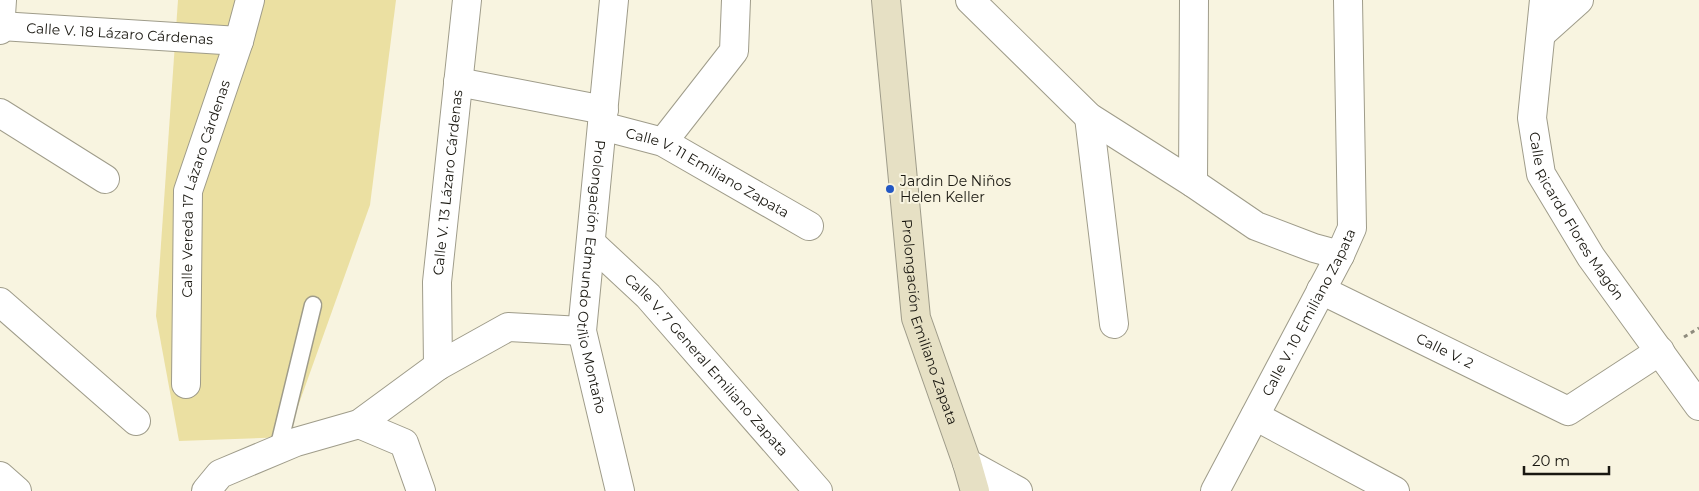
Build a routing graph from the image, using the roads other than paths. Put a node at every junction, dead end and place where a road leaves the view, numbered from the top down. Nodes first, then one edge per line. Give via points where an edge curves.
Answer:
1 (2, 0) edge
2 (250, 0) edge
3 (467, 0) edge
4 (614, 0) edge
5 (736, 0) edge
6 (886, 0) edge
7 (970, 0) edge
8 (1194, 0) edge
9 (1348, 0) edge
10 (1544, 0) edge
11 (1579, 0) edge
12 (0, 26) edge
13 (0, 30) edge
14 (1541, 34) junction
15 (239, 41) junction
16 (458, 82) junction
17 (0, 113) edge
18 (1089, 117) junction
19 (603, 118) junction
20 (663, 142) junction
21 (104, 179) dead end
22 (1193, 183) junction
23 (809, 226) dead end
24 (591, 243) junction
25 (1340, 255) junction
26 (1322, 290) junction
27 (0, 302) edge
28 (313, 305) dead end
29 (1114, 324) dead end
30 (582, 331) junction
31 (1660, 351) junction
32 (438, 366) junction
33 (186, 384) dead end
34 (1699, 406) edge
35 (1255, 416) junction
36 (136, 421) dead end
37 (359, 424) junction
38 (278, 449) junction
39 (967, 463) junction
40 (0, 476) edge
41 (217, 485) edge
42 (17, 491) edge
43 (421, 491) edge
44 (620, 491) edge
45 (818, 491) edge
46 (975, 491) edge
47 (1018, 491) edge
48 (1215, 491) edge
49 (1395, 491) edge

1 - 12 street
2 - 15 street, Calle Vereda 17 Lázaro Cárdenas
3 - 16 street, Calle V. 13 Lázaro Cárdenas
4 - 19 street, Prolongación Edmundo Otilio Montaño
5 - 20 street via 734,51
6 - 39 main road, Prolongación Emiliano Zapata via 916,318
7 - 18 street
8 - 22 street
9 - 25 street, Calle V. 10 Emiliano Zapata via 1352,228
10 - 14 street, Calle Ricardo Flores Magón
11 - 14 street
12 - 13 street
12 - 15 street, Calle V. 18 Lázaro Cárdenas
14 - 31 street, Calle Ricardo Flores Magón via 1532,118 1541,174 1592,257
15 - 33 street, Calle Vereda 17 Lázaro Cárdenas via 188,191
16 - 19 street, Calle V. 11 Emiliano Zapata
16 - 32 street, Calle V. 13 Lázaro Cárdenas via 437,282
17 - 21 street
18 - 22 street
18 - 29 street
19 - 20 street, Calle V. 11 Emiliano Zapata
19 - 24 street, Prolongación Edmundo Otilio Montaño
20 - 23 street, Calle V. 11 Emiliano Zapata
22 - 25 street via 1256,226
24 - 30 street, Prolongación Edmundo Otilio Montaño
24 - 45 street, Calle V. 7 General Emiliano Zapata via 648,296
25 - 26 street, Calle V. 10 Emiliano Zapata
26 - 31 street, Calle V. 2 via 1568,411
26 - 35 street, Calle V. 10 Emiliano Zapata
27 - 36 street
28 - 38 lane
30 - 32 street via 508,326
30 - 44 street, Prolongación Edmundo Otilio Montaño
31 - 34 street, Calle Ricardo Flores Magón
32 - 37 street
35 - 48 street, Calle V. 10 Emiliano Zapata
35 - 49 street
37 - 38 street
37 - 43 street via 404,443
38 - 41 street
39 - 46 main road, Prolongación Emiliano Zapata
39 - 47 street
40 - 42 street

